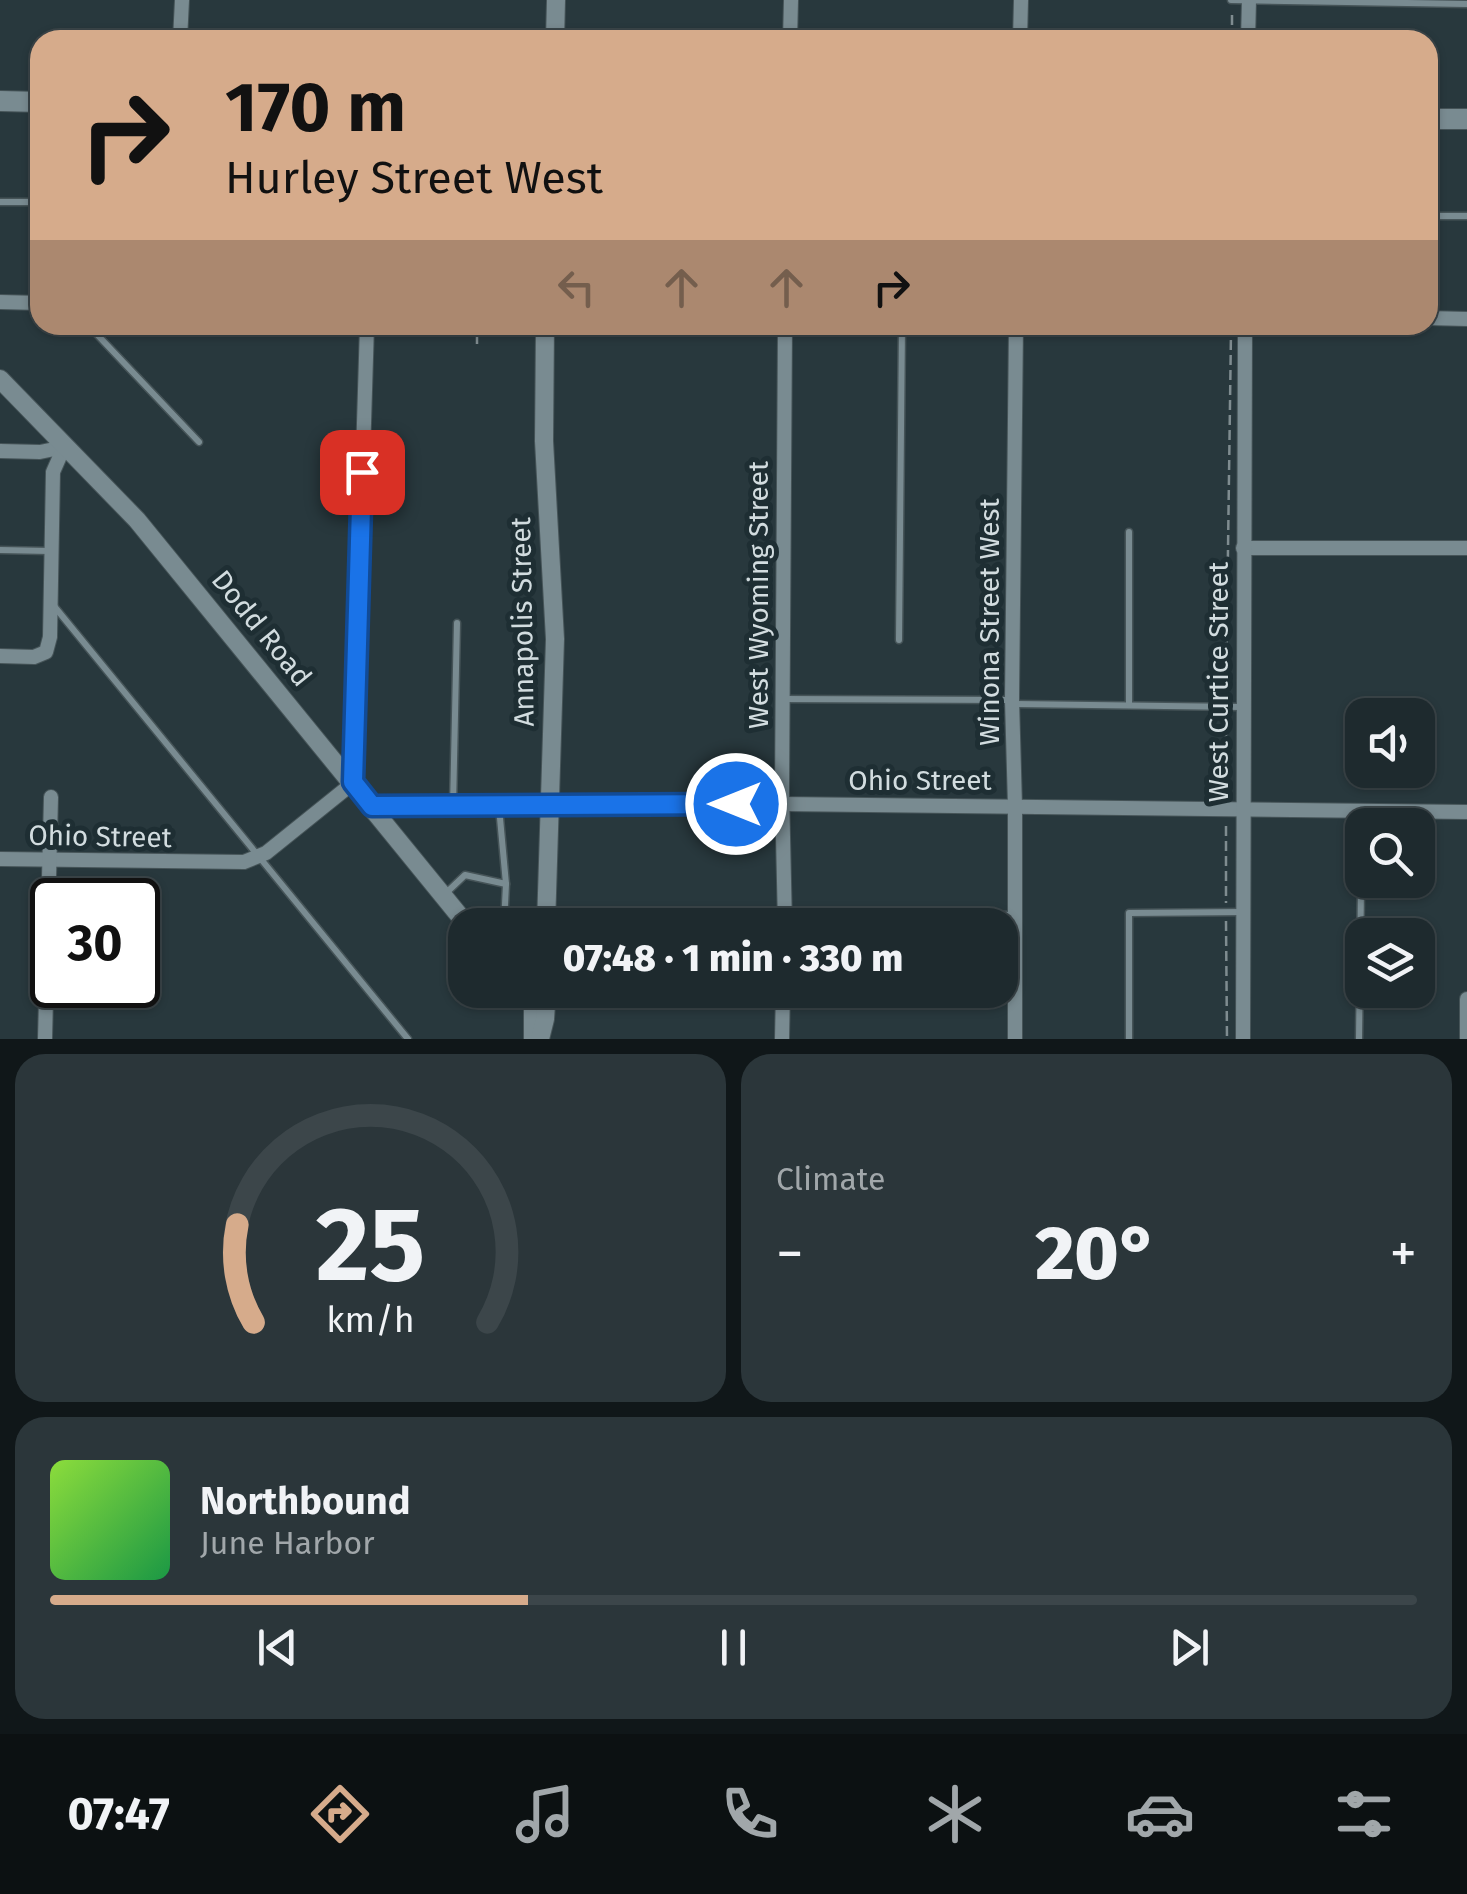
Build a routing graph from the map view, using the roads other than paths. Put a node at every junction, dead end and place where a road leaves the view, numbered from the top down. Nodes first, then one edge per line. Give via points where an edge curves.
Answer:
1 (182, 0) edge
2 (556, 0) edge
3 (791, 0) edge
4 (1021, 0) edge
5 (1231, 0) edge
6 (1249, 0) edge
7 (1467, 4) edge
8 (180, 30) edge
9 (555, 30) edge
10 (790, 30) edge
11 (1020, 30) edge
12 (1248, 30) edge
13 (0, 101) edge
14 (30, 102) edge
15 (1438, 118) edge
16 (1467, 119) edge
17 (0, 202) edge
18 (30, 202) edge
19 (1438, 216) edge
20 (1467, 216) edge
21 (0, 302) edge
22 (30, 302) edge
23 (1438, 318) edge
24 (1467, 319) edge
25 (97, 335) edge
26 (367, 335) edge
27 (546, 335) edge
28 (785, 335) edge
29 (902, 335) edge
30 (1016, 335) edge
31 (1238, 335) edge
32 (0, 378) edge
33 (199, 442) dead end
34 (64, 447) junction
35 (0, 450) edge
36 (1129, 532) dead end
37 (1243, 548) junction
38 (1467, 548) edge
39 (0, 550) edge
40 (52, 551) junction
41 (50, 602) junction
42 (456, 624) dead end
43 (899, 640) dead end
44 (0, 656) edge
45 (782, 699) junction
46 (1012, 702) junction
47 (1129, 705) junction
48 (1244, 707) junction
49 (353, 782) junction
50 (52, 797) dead end
51 (782, 804) junction
52 (372, 806) junction
53 (499, 806) junction
54 (548, 806) junction
55 (1015, 806) junction
56 (453, 807) junction
57 (1244, 807) junction
58 (1345, 810) edge
59 (1435, 812) edge
60 (1467, 812) edge
61 (259, 856) junction
62 (0, 859) edge
63 (50, 860) junction
64 (506, 884) junction
65 (443, 896) junction
66 (1361, 898) edge
67 (453, 908) edge
68 (505, 908) edge
69 (544, 908) edge
70 (785, 908) edge
71 (1015, 908) edge
72 (1244, 912) junction
73 (1467, 999) edge
74 (534, 1008) edge
75 (546, 1008) edge
76 (783, 1008) edge
77 (1014, 1008) edge
78 (45, 1039) edge
79 (408, 1039) edge
80 (536, 1039) edge
81 (782, 1039) edge
82 (1014, 1039) edge
83 (1129, 1039) edge
84 (1244, 1039) edge
85 (1359, 1039) edge
86 (1467, 1039) edge

1 - 8 street
2 - 9 street
3 - 10 street
4 - 11 street
5 - 6 lane
6 - 7 lane
6 - 12 street
13 - 14 main road
15 - 16 main road
17 - 18 lane
19 - 20 lane
21 - 22 street
23 - 24 street
25 - 33 lane
26 - 49 street
27 - 54 street, Annapolis Street via 544,441 555,639
28 - 45 street, West Wyoming Street
29 - 43 lane
30 - 46 street, Winona Street West
31 - 37 street, West Curtice Street
32 - 34 street, Dodd Road
34 - 35 street
34 - 40 street via 53,472
34 - 49 street, Dodd Road via 137,520
36 - 47 lane
37 - 38 street
37 - 48 street, West Curtice Street
39 - 40 lane
40 - 41 street
41 - 44 street via 46,652
41 - 61 lane
42 - 56 lane
45 - 46 lane
45 - 51 street, West Wyoming Street
46 - 47 lane
46 - 55 street, Winona Street West
47 - 48 lane
48 - 57 street, West Curtice Street
49 - 52 street, Dodd Road
49 - 61 street
50 - 63 street
51 - 54 street, Ohio Street
51 - 55 street, Ohio Street
51 - 70 street, West Wyoming Street
52 - 56 street, Ohio Street
52 - 65 street, Dodd Road
53 - 54 street, Ohio Street
53 - 56 street, Ohio Street
53 - 64 lane
54 - 69 street, Annapolis Street
55 - 57 street, Ohio Street
55 - 71 street, Winona Street West
57 - 58 street, Ohio Street
57 - 72 street, West Curtice Street
59 - 60 street, Ohio Street
61 - 63 street, Ohio Street via 220,863
61 - 79 lane
62 - 63 street, Ohio Street
63 - 78 street
64 - 65 lane via 465,875
64 - 68 lane
65 - 67 street, Dodd Road
66 - 85 lane
72 - 83 lane via 1130,912
72 - 84 street, West Curtice Street
73 - 86 street
74 - 80 street
75 - 80 street
76 - 81 street
77 - 82 street, Winona Street West

